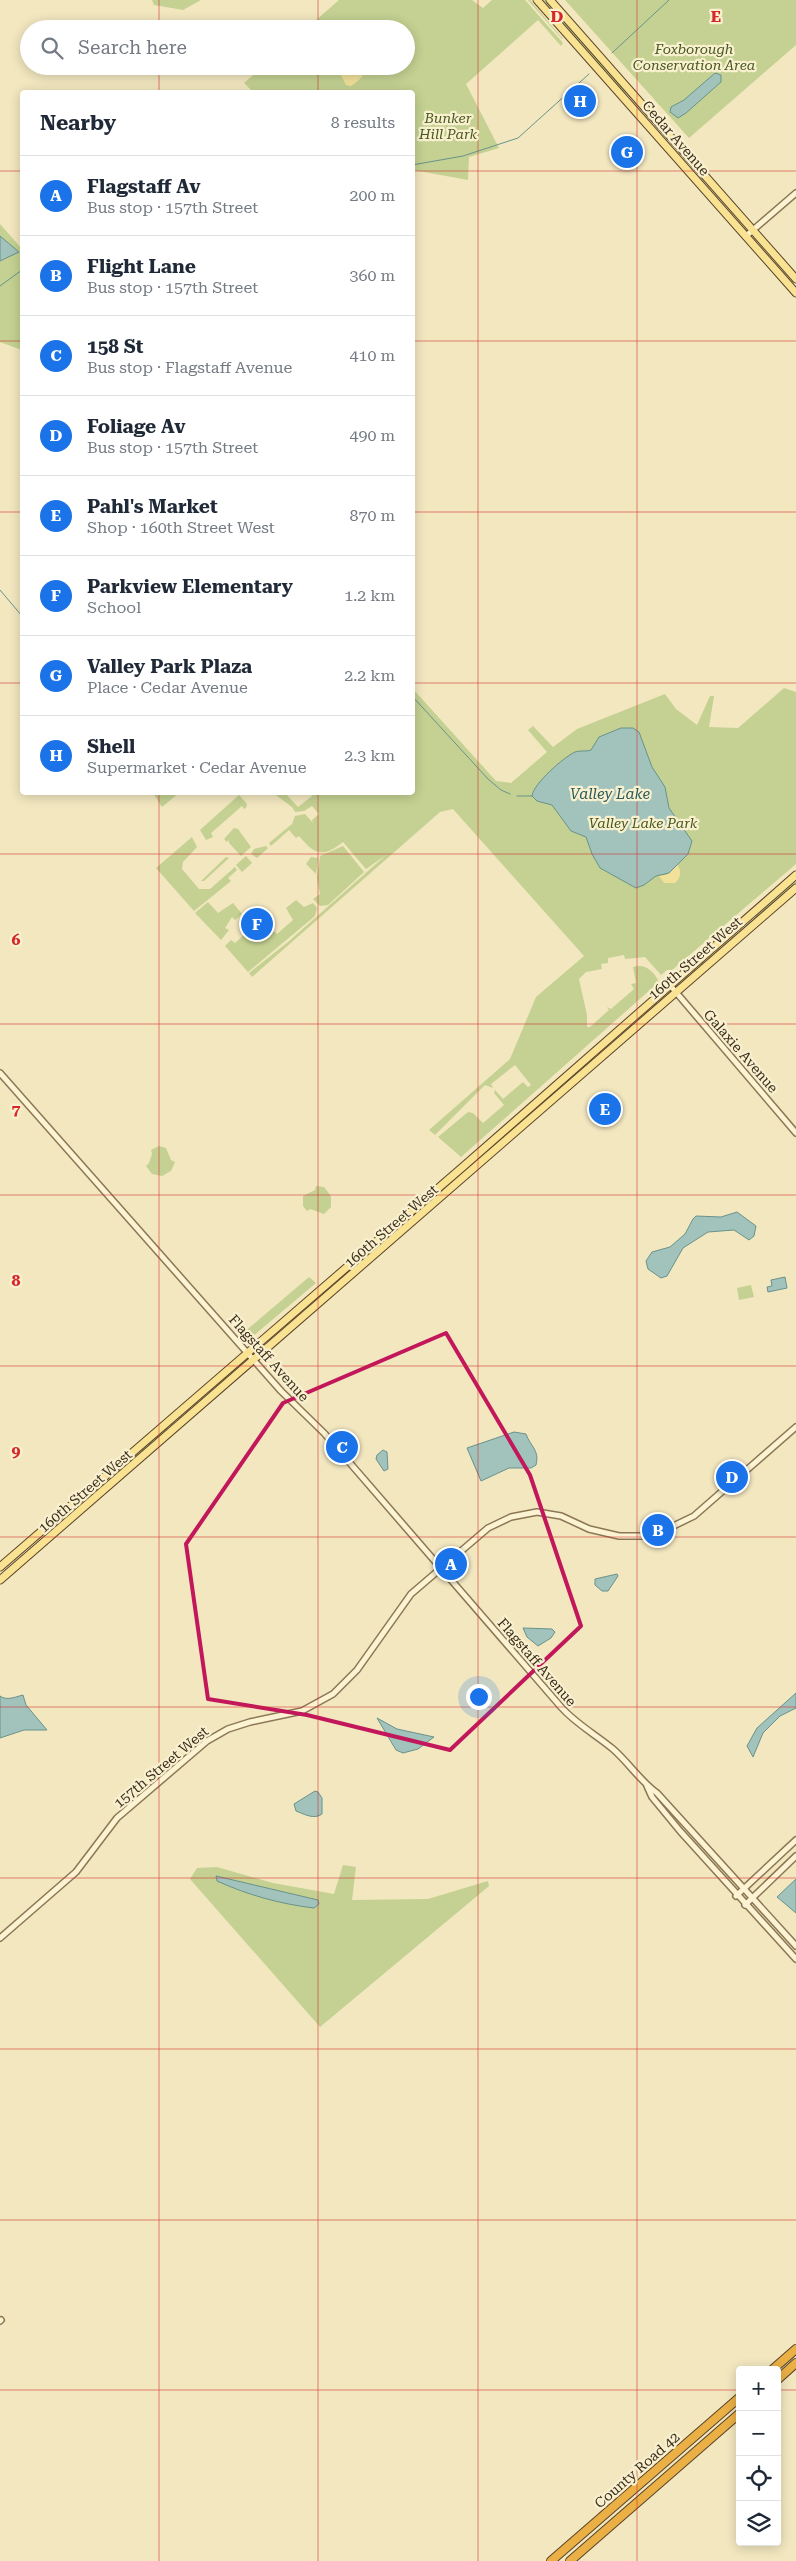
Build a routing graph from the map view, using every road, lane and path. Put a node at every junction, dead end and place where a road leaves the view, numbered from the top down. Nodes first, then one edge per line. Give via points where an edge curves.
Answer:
1 (537, 0) edge
2 (550, 0) edge
3 (625, 99) junction
4 (651, 115) junction
5 (796, 192) edge
6 (752, 230) junction
7 (746, 236) junction
8 (796, 279) edge
9 (796, 293) edge
10 (796, 874) edge
11 (796, 888) edge
12 (669, 984) junction
13 (675, 992) junction
14 (0, 1073) edge
15 (796, 1133) edge
16 (248, 1353) junction
17 (254, 1361) junction
18 (796, 1428) edge
19 (0, 1567) edge
20 (441, 1568) junction
21 (0, 1580) edge
22 (647, 1785) junction
23 (796, 1840) edge
24 (796, 1856) edge
25 (743, 1890) junction
26 (736, 1896) junction
27 (751, 1899) junction
28 (744, 1905) junction
29 (0, 1938) edge
30 (796, 1946) edge
31 (796, 1959) edge
32 (796, 2349) edge
33 (796, 2363) edge
34 (777, 2366) edge
35 (781, 2376) edge
36 (736, 2400) edge
37 (736, 2416) edge
38 (553, 2560) edge
39 (570, 2561) edge

1 - 3 main road, Cedar Avenue
2 - 4 main road, Cedar Avenue
3 - 4 main road
3 - 7 main road, Cedar Avenue
4 - 6 main road, Cedar Avenue
5 - 6 street
6 - 7 street
6 - 8 main road, Cedar Avenue
7 - 9 main road, Cedar Avenue
10 - 12 main road, 160th Street West
11 - 13 main road, 160th Street West
12 - 13 street, Galaxie Avenue
12 - 16 main road, 160th Street West
13 - 15 street, Galaxie Avenue
13 - 17 main road, 160th Street West
14 - 16 street, Flagstaff Avenue
16 - 17 street, Flagstaff Avenue
16 - 19 main road, 160th Street West
17 - 20 street, Flagstaff Avenue via 318,1427
17 - 21 main road, 160th Street West
18 - 20 street, 157th Street West via 694,1516 667,1530 644,1536 619,1536 589,1529 553,1514 519,1514 488,1528
20 - 22 street, Flagstaff Avenue via 568,1715 612,1749
20 - 29 street, 157th Street West via 406,1600 357,1670 333,1694 302,1711 228,1729 207,1741 118,1818 76,1872
22 - 25 street, Flagstaff Avenue via 658,1793
22 - 26 street, Flagstaff Avenue via 652,1797
23 - 25 street
24 - 27 street
25 - 26 street
25 - 27 street, Flagstaff Avenue
26 - 28 street, Flagstaff Avenue
27 - 28 street
27 - 30 street, Flagstaff Avenue
28 - 31 street, Flagstaff Avenue
32 - 34 highway
33 - 35 highway
36 - 38 highway, County Road 42
37 - 39 highway, County Road 42

